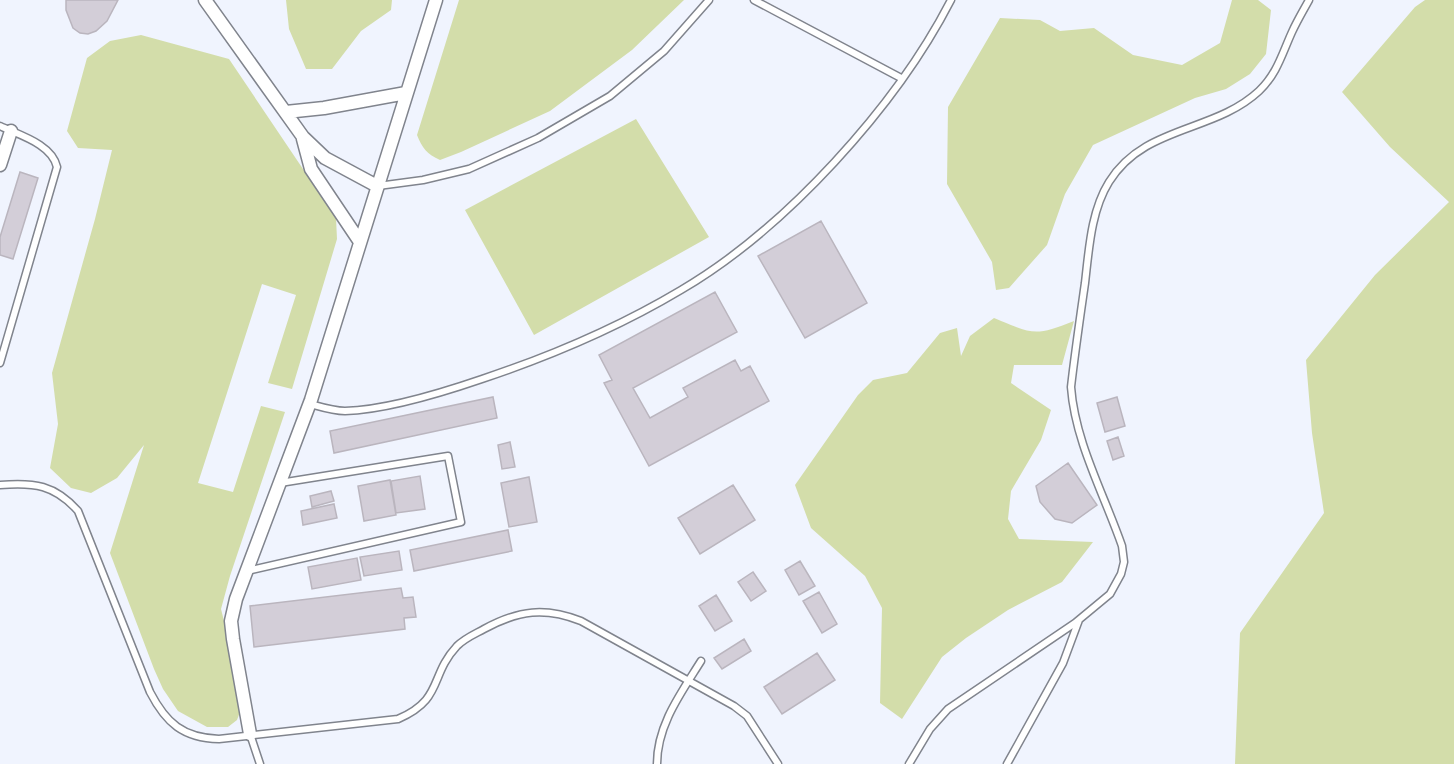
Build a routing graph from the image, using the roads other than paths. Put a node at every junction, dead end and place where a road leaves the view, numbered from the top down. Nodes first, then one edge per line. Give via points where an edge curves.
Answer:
1 (205, 0) edge
2 (436, 0) edge
3 (709, 0) edge
4 (754, 0) edge
5 (951, 0) edge
6 (1309, 0) edge
7 (902, 78) junction
8 (406, 93) junction
9 (286, 112) junction
10 (6, 128) edge
11 (303, 137) junction
12 (0, 165) edge
13 (377, 186) junction
14 (360, 242) junction
15 (0, 363) edge
16 (310, 404) junction
17 (280, 483) junction
18 (0, 485) edge
19 (247, 571) junction
20 (1079, 619) junction
21 (701, 661) dead end
22 (689, 680) junction
23 (250, 734) junction
24 (260, 764) edge
25 (657, 764) edge
26 (778, 764) edge
27 (909, 764) edge
28 (1007, 764) edge

1 - 9 street
2 - 8 street
3 - 13 lane via 664,51 610,96 538,138 469,169
4 - 7 lane
5 - 7 lane
6 - 20 lane via 1281,62 1257,93 1237,108 1141,147 1110,180 1099,201 1071,387 1072,409 1122,546 1124,562 1110,594
7 - 16 lane via 863,130 776,219 682,290 574,345 461,386 346,411
8 - 9 street
8 - 13 street
9 - 11 street
10 - 12 street
10 - 15 lane via 49,152 57,167
11 - 13 street via 325,159
11 - 14 street via 311,169
13 - 14 street
14 - 16 street
16 - 17 street
17 - 19 street
17 - 19 lane via 448,456 461,522
18 - 23 lane via 51,489 78,511 150,692 172,724 205,739
19 - 23 street via 231,621
20 - 27 lane via 948,709 930,729
20 - 28 lane via 1063,663
21 - 22 lane
22 - 23 lane via 581,621 561,613 530,612 490,626 457,646 431,695 412,713 398,719
22 - 25 lane via 659,739
22 - 26 lane via 747,716
23 - 24 lane

